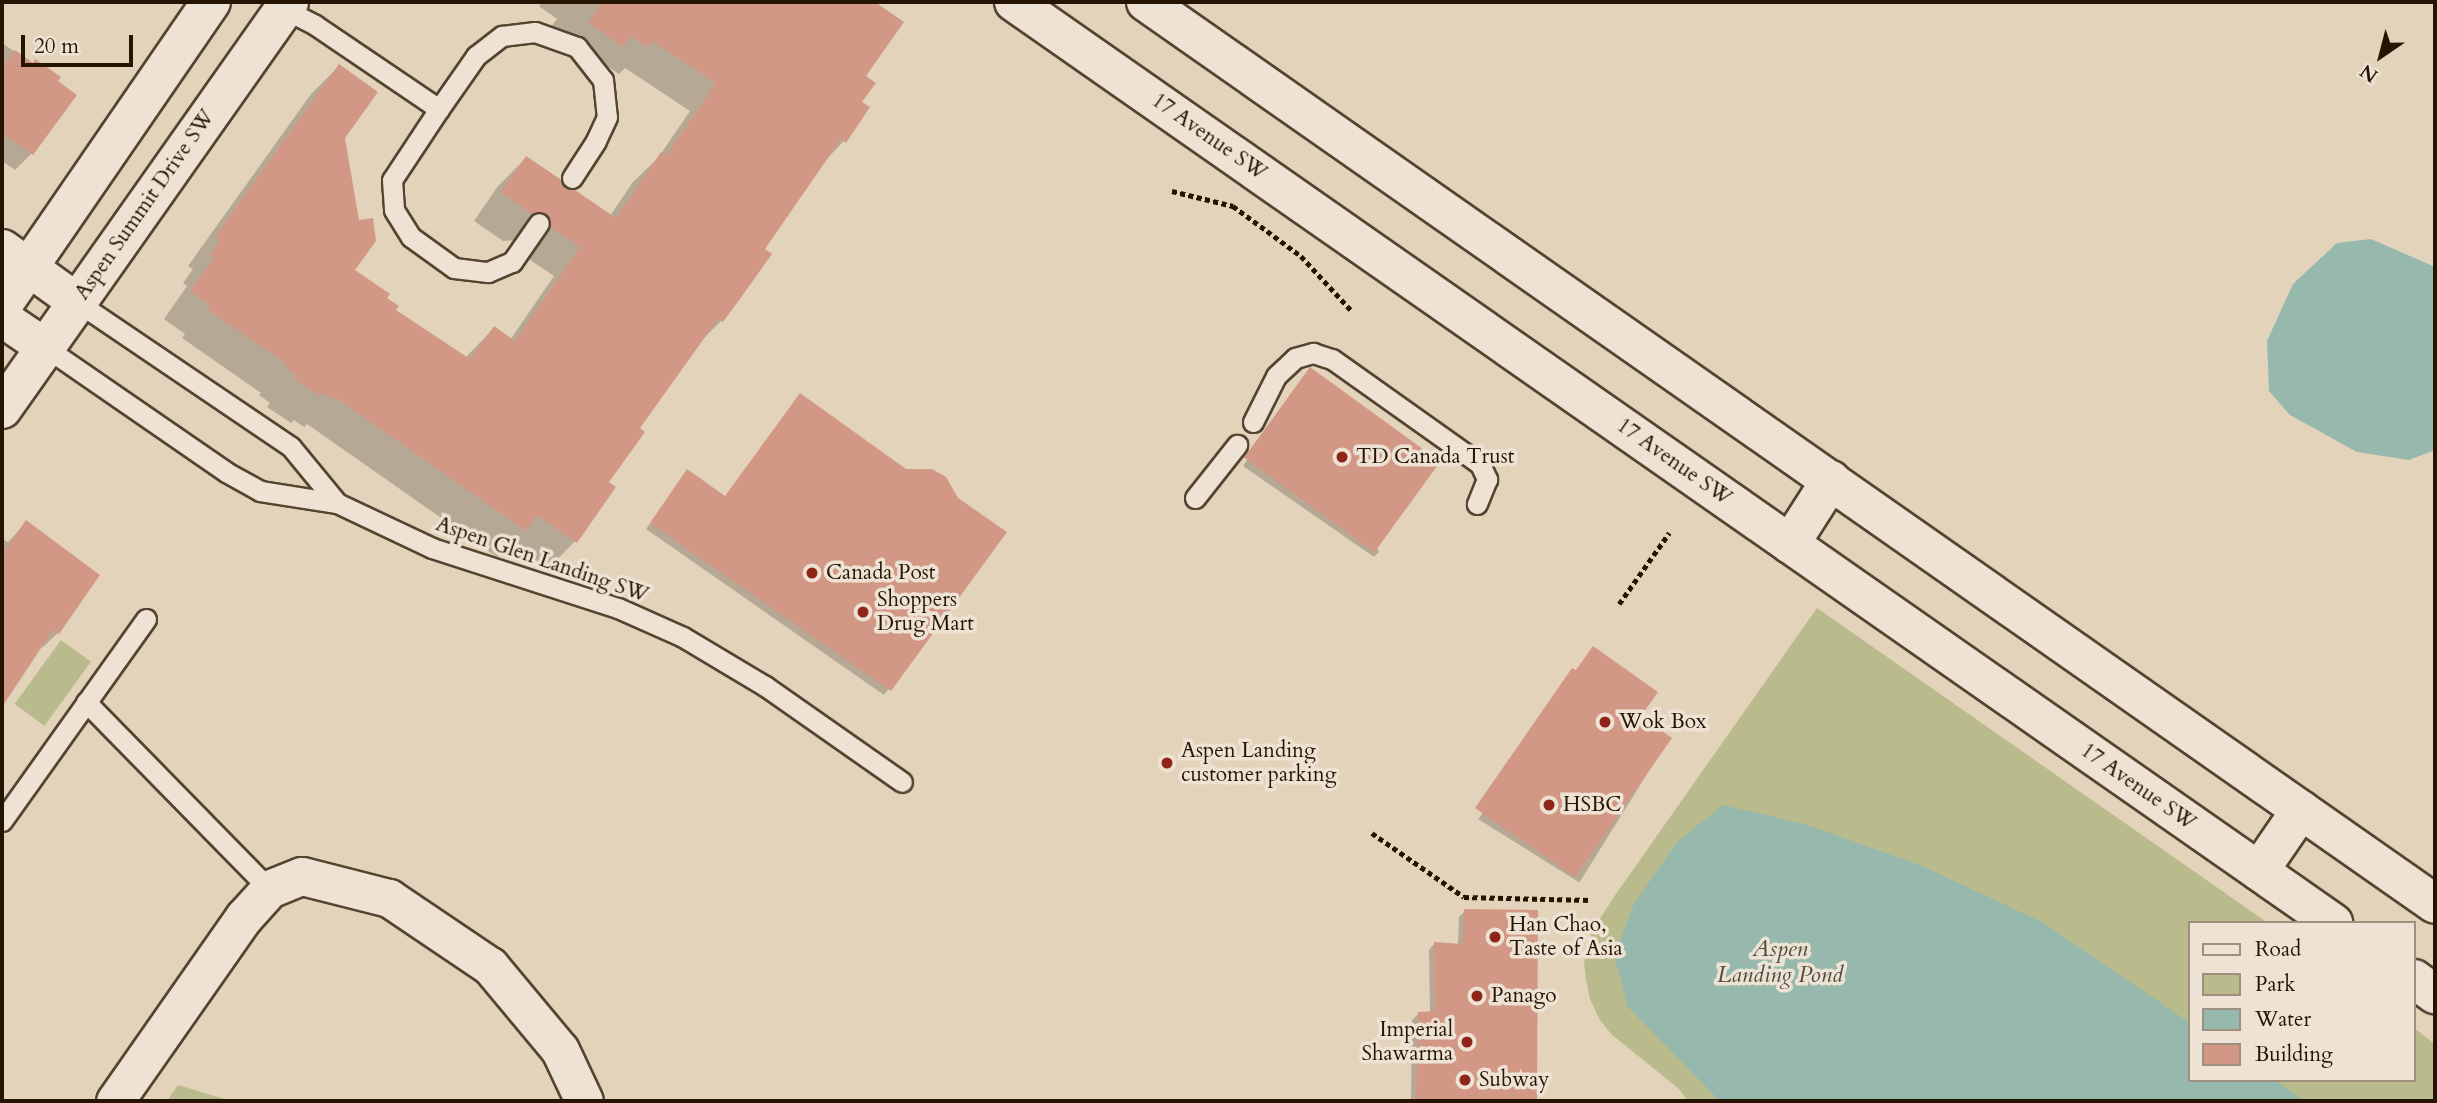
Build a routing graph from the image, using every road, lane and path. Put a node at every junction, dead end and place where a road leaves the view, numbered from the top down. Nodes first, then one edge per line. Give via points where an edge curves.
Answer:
1 (211, 2) edge
2 (1014, 2) edge
3 (1146, 2) edge
4 (287, 6) edge
5 (439, 109) junction
6 (572, 178) dead end
7 (1172, 191) dead end
8 (539, 223) dead end
9 (15, 257) edge
10 (77, 302) junction
11 (2, 306) edge
12 (1351, 310) dead end
13 (2, 318) edge
14 (46, 347) junction
15 (2, 409) edge
16 (1253, 422) dead end
17 (1237, 445) dead end
18 (1831, 480) junction
19 (1195, 498) dead end
20 (337, 503) junction
21 (1477, 504) dead end
22 (1669, 533) dead end
23 (1790, 544) junction
24 (1619, 604) dead end
25 (146, 619) dead end
26 (86, 702) junction
27 (902, 782) dead end
28 (2301, 810) junction
29 (2, 821) edge
30 (1372, 833) dead end
31 (2259, 871) junction
32 (269, 890) junction
33 (1591, 900) dead end
34 (2435, 904) edge
35 (2330, 921) edge
36 (2416, 980) edge
37 (2435, 994) edge
38 (115, 1101) edge
39 (584, 1101) edge

1 - 9 main road
2 - 23 main road, 17 Avenue SW
3 - 18 main road
4 - 5 lane
4 - 10 main road, Aspen Summit Drive SW
5 - 6 lane via 476,56 502,36 535,32 577,47 603,80 607,117
5 - 8 lane via 393,180 394,210 411,237 454,268 488,272 512,262
7 - 12 path via 1233,206 1301,256
9 - 10 street
9 - 11 main road
10 - 14 main road, Aspen Summit Drive SW
10 - 20 lane, Aspen Glen Landing SW via 291,447
13 - 14 street
14 - 15 main road, Aspen Summit Drive SW
14 - 20 lane, Aspen Glen Landing SW via 260,491
16 - 21 lane via 1276,376 1295,358 1313,353 1332,359 1480,464 1487,479
17 - 19 lane
18 - 23 main road
18 - 28 main road
20 - 27 lane, Aspen Glen Landing SW via 432,548 618,608 683,637 765,686
22 - 24 path
23 - 31 main road, 17 Avenue SW
25 - 26 lane
26 - 29 lane
26 - 32 lane
28 - 31 main road
28 - 34 main road
30 - 33 path via 1464,897
31 - 35 main road, 17 Avenue SW
32 - 38 street via 244,917
32 - 39 street via 302,876 389,898 490,965 559,1050
36 - 37 main road

